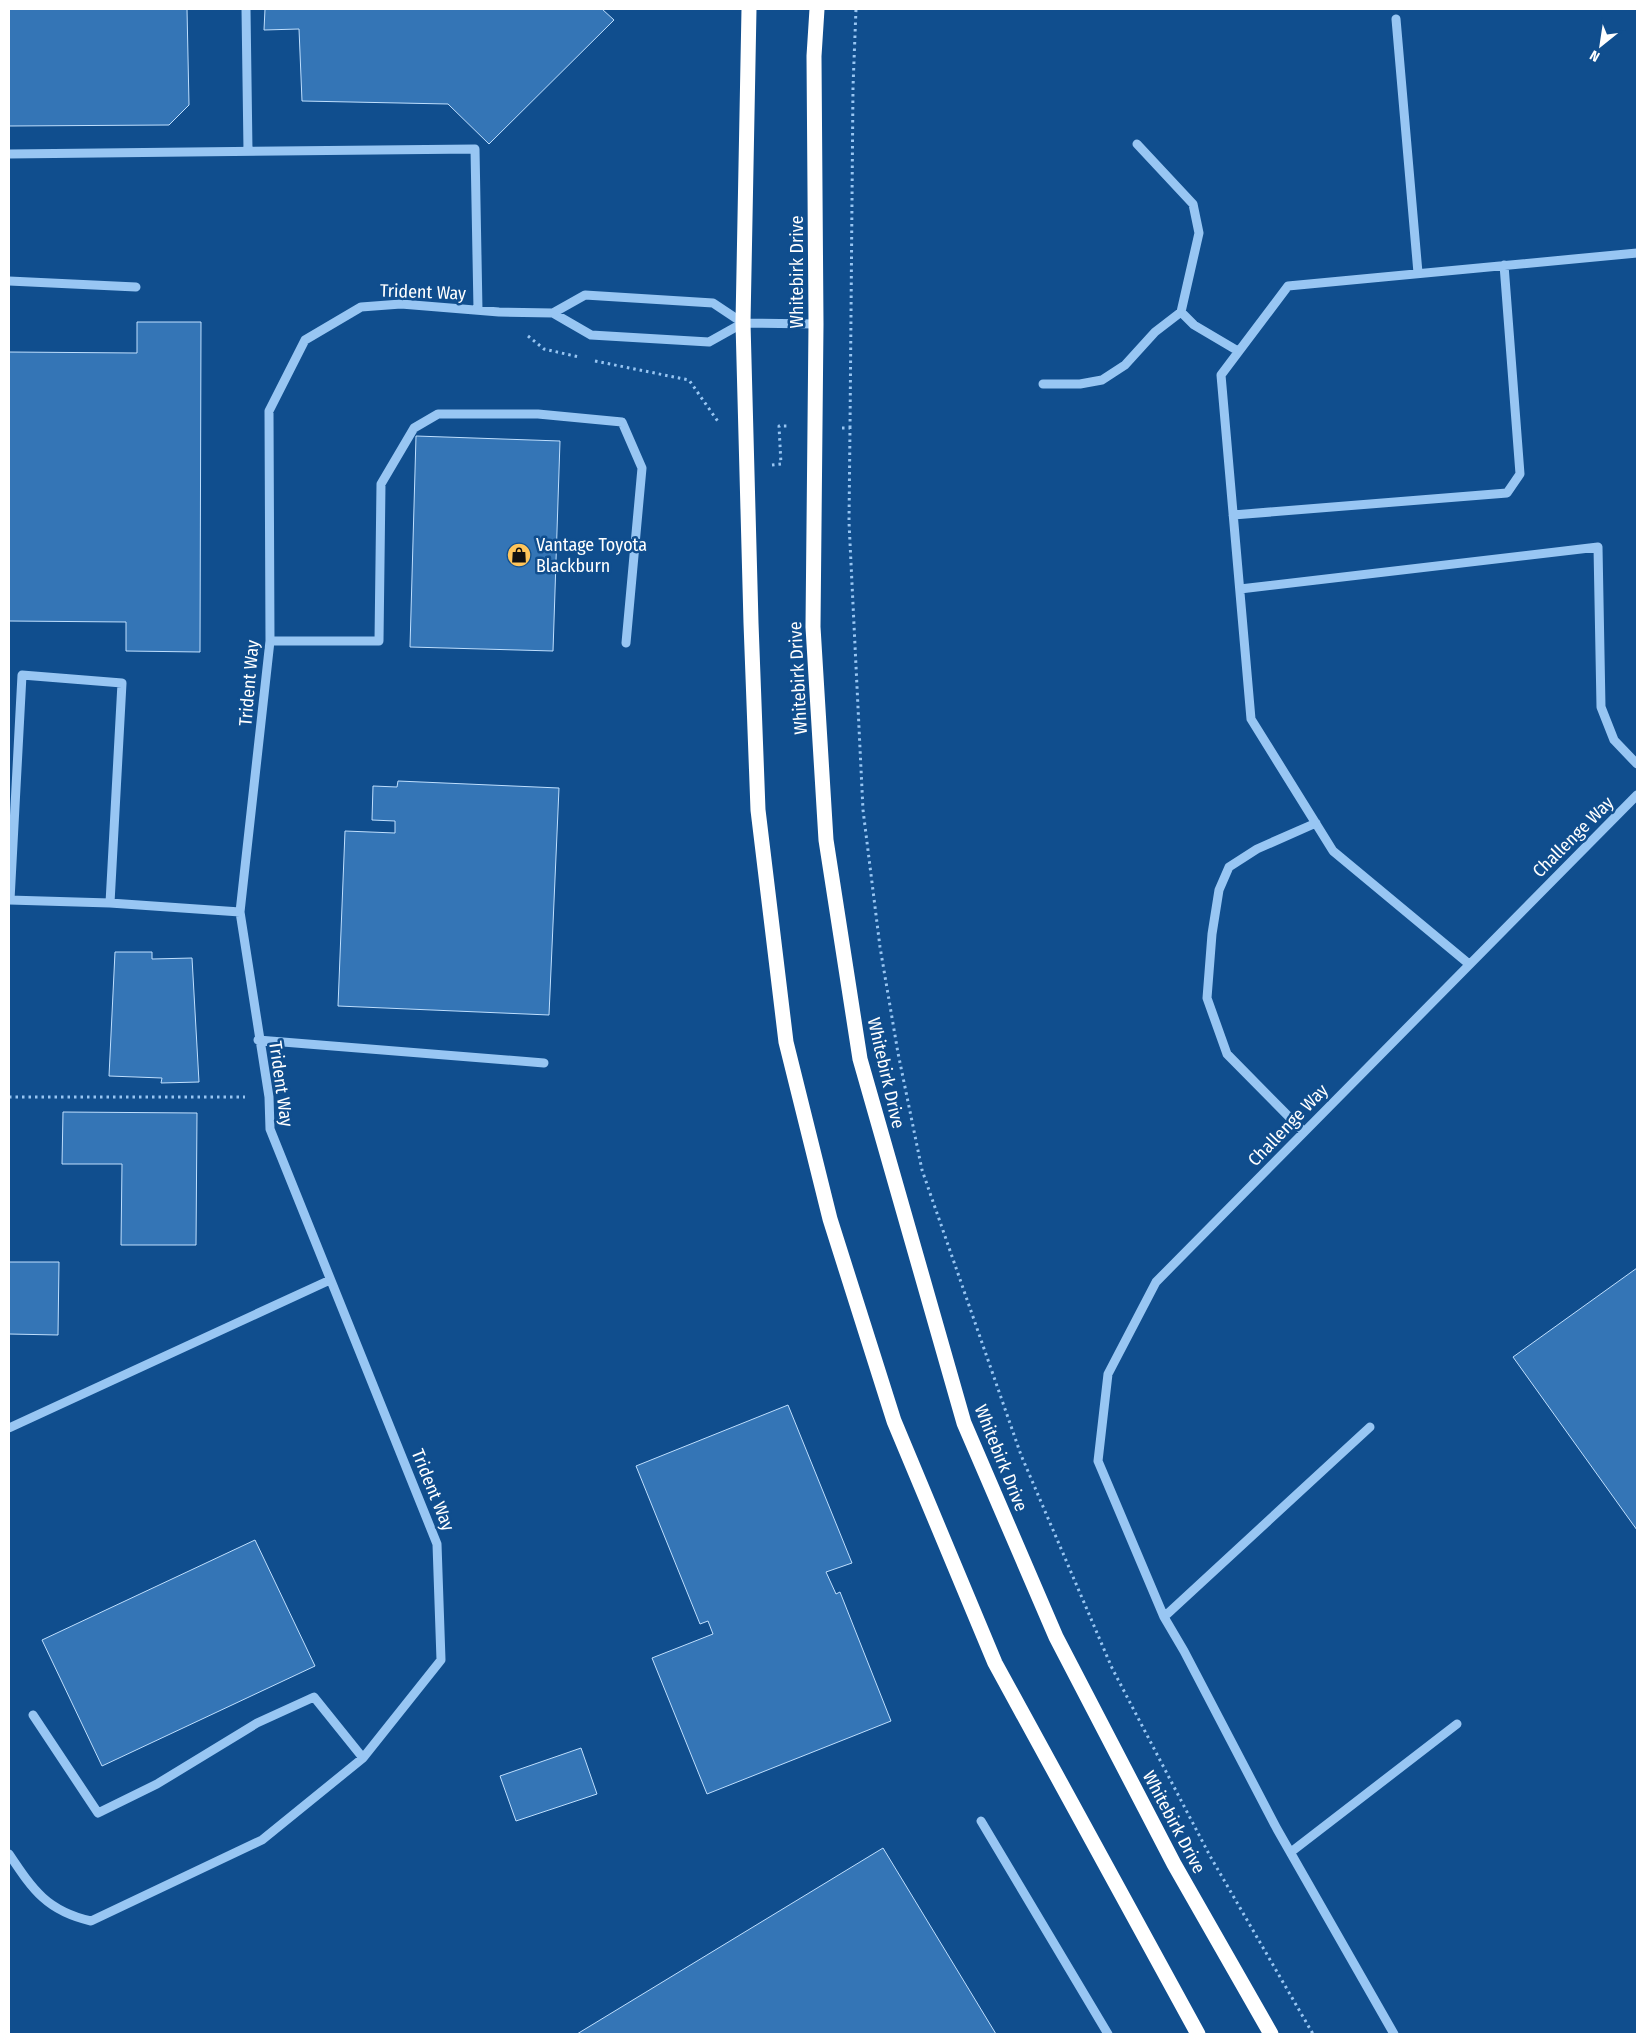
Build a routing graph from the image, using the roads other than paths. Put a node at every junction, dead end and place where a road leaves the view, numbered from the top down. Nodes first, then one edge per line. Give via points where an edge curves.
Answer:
1 (246, 9) edge
2 (749, 9) edge
3 (817, 9) edge
4 (1396, 19) dead end
5 (1137, 144) dead end
6 (248, 151) junction
7 (9, 154) edge
8 (1637, 253) edge
9 (1504, 265) junction
10 (1418, 274) junction
11 (9, 281) edge
12 (136, 287) dead end
13 (478, 310) junction
14 (1181, 312) junction
15 (553, 313) junction
16 (743, 322) junction
17 (816, 324) junction
18 (1238, 351) junction
19 (1043, 384) dead end
20 (1233, 515) junction
21 (1240, 589) junction
22 (270, 641) junction
23 (626, 643) dead end
24 (1637, 764) edge
25 (1637, 795) edge
26 (1316, 823) junction
27 (9, 900) edge
28 (110, 902) junction
29 (240, 912) junction
30 (1469, 964) junction
31 (258, 1040) junction
32 (544, 1063) dead end
33 (1304, 1132) junction
34 (330, 1280) junction
35 (1370, 1427) dead end
36 (9, 1428) edge
37 (1164, 1617) junction
38 (33, 1715) dead end
39 (1458, 1724) dead end
40 (363, 1758) junction
41 (981, 1821) dead end
42 (1291, 1852) junction
43 (9, 1854) edge
44 (1108, 2034) edge
45 (1198, 2034) edge
46 (1271, 2034) edge
47 (1394, 2034) edge

1 - 6 street
2 - 16 highway
3 - 17 highway, Whitebirk Drive via 814,56
4 - 10 street
5 - 14 street via 1193,204 1199,233
6 - 7 street
6 - 13 street via 475,149
8 - 9 street
9 - 10 street
9 - 20 street via 1520,474 1508,493
10 - 18 street via 1288,286
11 - 12 street
13 - 15 street, Trident Way
13 - 22 street, Trident Way via 401,304 361,307 305,340 268,411
14 - 18 street via 1194,325
14 - 19 street via 1155,332 1125,365 1102,380 1080,384
15 - 16 street via 585,295 713,303
15 - 16 street, Trident Way via 591,335 709,342
16 - 17 street
16 - 45 highway via 758,810 786,1042 830,1219 894,1421 995,1663
17 - 46 highway, Whitebirk Drive via 813,627 826,840 860,1059 968,1432 1056,1637 1174,1864
18 - 20 street via 1220,375
20 - 21 street
21 - 24 street via 1598,546 1601,706 1614,740
21 - 26 street via 1252,719
22 - 23 street via 379,641 381,484 414,428 438,414 538,414 622,422 642,468
22 - 29 street, Trident Way
25 - 30 street, Challenge Way
26 - 30 street via 1333,851
26 - 33 street via 1257,850 1230,867 1219,890 1207,998 1227,1054
27 - 28 street
27 - 28 street via 22,675 122,683
28 - 29 street
29 - 31 street, Trident Way
30 - 33 street, Challenge Way
31 - 32 street
31 - 34 street, Trident Way via 269,1096 270,1129
33 - 37 street, Challenge Way via 1156,1282 1108,1374 1098,1460
34 - 36 street
34 - 40 street, Trident Way via 437,1544 441,1660
35 - 37 street
37 - 42 street, Challenge Way
38 - 40 street via 98,1813 157,1784 257,1723 314,1697
39 - 42 street
40 - 43 street, Trident Way via 262,1840 91,1921 72,1916 44,1900
41 - 44 street
42 - 47 street, Challenge Way

